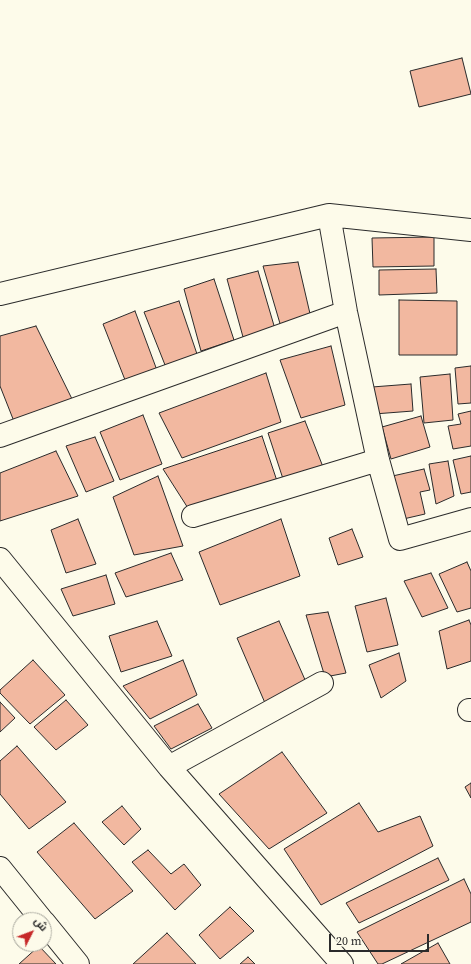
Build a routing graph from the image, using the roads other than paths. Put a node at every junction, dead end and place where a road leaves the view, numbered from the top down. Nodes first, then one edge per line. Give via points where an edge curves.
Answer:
1 (329, 215) junction
2 (471, 230) edge
3 (0, 294) edge
4 (346, 312) junction
5 (0, 436) edge
6 (378, 460) junction
7 (193, 516) dead end
8 (471, 519) edge
9 (0, 559) edge
10 (322, 683) dead end
11 (170, 767) junction
12 (0, 868) edge
13 (36, 912) edge
14 (52, 932) edge
15 (78, 964) edge
16 (342, 964) edge

1 - 2 street
1 - 3 street
1 - 4 street
4 - 5 street
4 - 6 street
6 - 7 street
6 - 8 street via 400,539
9 - 11 street
10 - 11 street
11 - 16 street
12 - 13 street
14 - 15 street

